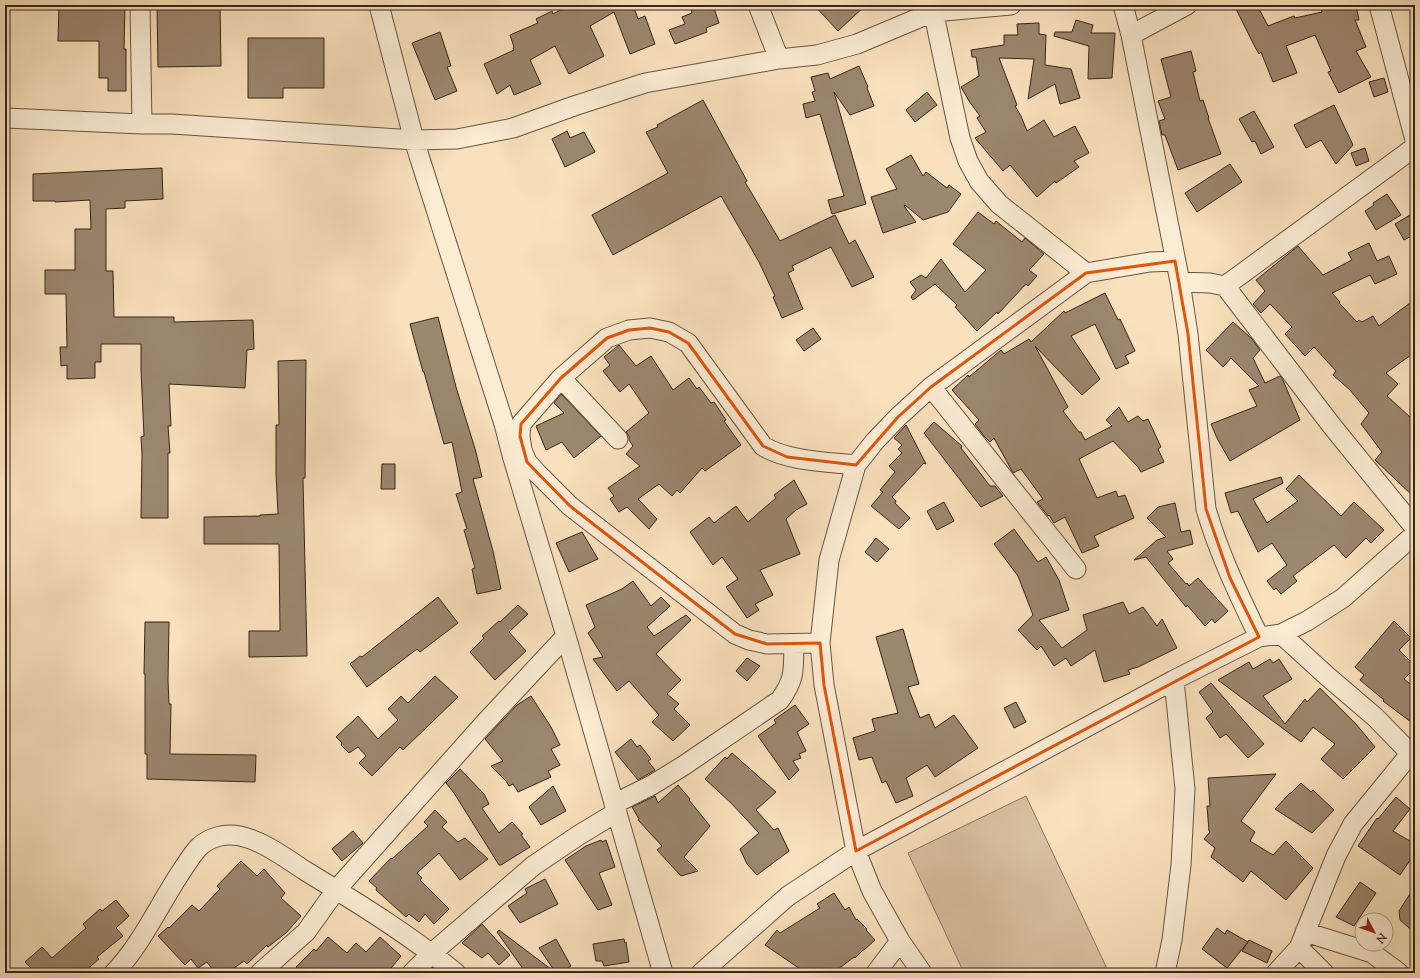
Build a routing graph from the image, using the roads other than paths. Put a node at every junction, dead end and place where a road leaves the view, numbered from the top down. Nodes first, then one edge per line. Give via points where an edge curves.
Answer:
1 (140, 5) edge
2 (379, 5) edge
3 (758, 5) edge
4 (1011, 5) edge
5 (1123, 5) edge
6 (1187, 5) edge
7 (1379, 5) edge
8 (932, 8) edge
9 (1131, 36) junction
10 (779, 59) junction
11 (5, 118) edge
12 (142, 124) junction
13 (414, 140) junction
14 (1415, 140) edge
15 (1415, 147) edge
16 (1175, 261) junction
17 (1086, 273) junction
18 (1180, 282) junction
19 (1225, 286) junction
20 (561, 378) junction
21 (932, 387) junction
22 (618, 439) dead end
23 (856, 465) junction
24 (1415, 528) edge
25 (1415, 534) edge
26 (1076, 569) dead end
27 (1281, 634) junction
28 (566, 636) junction
29 (1259, 637) junction
30 (820, 643) junction
31 (794, 644) junction
32 (1174, 680) junction
33 (1412, 756) edge
34 (616, 808) junction
35 (856, 851) junction
36 (336, 890) junction
37 (1302, 940) junction
38 (900, 941) junction
39 (432, 953) junction
40 (114, 973) edge
41 (260, 973) edge
42 (412, 973) edge
43 (456, 973) edge
44 (663, 973) edge
45 (701, 973) edge
46 (876, 973) edge
47 (922, 973) edge
48 (1165, 973) edge
49 (1276, 973) edge
50 (1324, 973) edge
51 (1399, 973) edge

1 - 12 street
2 - 13 street
3 - 10 street
4 - 8 street
5 - 9 street
6 - 9 street
7 - 14 street
8 - 10 street via 857,44 817,55
8 - 17 street via 960,138 979,181 999,204
9 - 16 street
10 - 13 street via 645,83 513,128 457,139
11 - 12 street
12 - 13 street
13 - 28 street via 504,424
15 - 19 street
16 - 17 street via 1150,262
16 - 18 street
17 - 21 street
18 - 19 street
18 - 29 street via 1188,334 1206,509 1230,578
19 - 24 street
20 - 22 street
20 - 23 street via 607,338 629,330 650,328 669,332 688,343 763,446 770,451 787,457
20 - 31 street via 521,424 522,450 527,462 570,506 735,634 767,644
21 - 23 street via 874,441
21 - 26 street
23 - 30 street via 828,560
25 - 27 street via 1343,598
27 - 29 street
27 - 33 street via 1375,717
28 - 34 street
28 - 36 street
29 - 32 street
30 - 31 street
30 - 35 street via 824,685
31 - 34 street via 793,677 780,700
32 - 35 street
32 - 48 street via 1185,789 1180,873 1172,940
33 - 37 street via 1353,824 1336,856
34 - 39 street via 532,866
34 - 44 street
35 - 38 street via 872,891
35 - 45 street via 788,896
36 - 39 street
36 - 40 street via 260,843 240,836 223,835 209,840 199,847 164,897 141,938
36 - 41 street via 306,932
37 - 49 street
37 - 50 street
37 - 51 street via 1372,953
38 - 46 street
38 - 47 street
39 - 42 street
39 - 43 street

